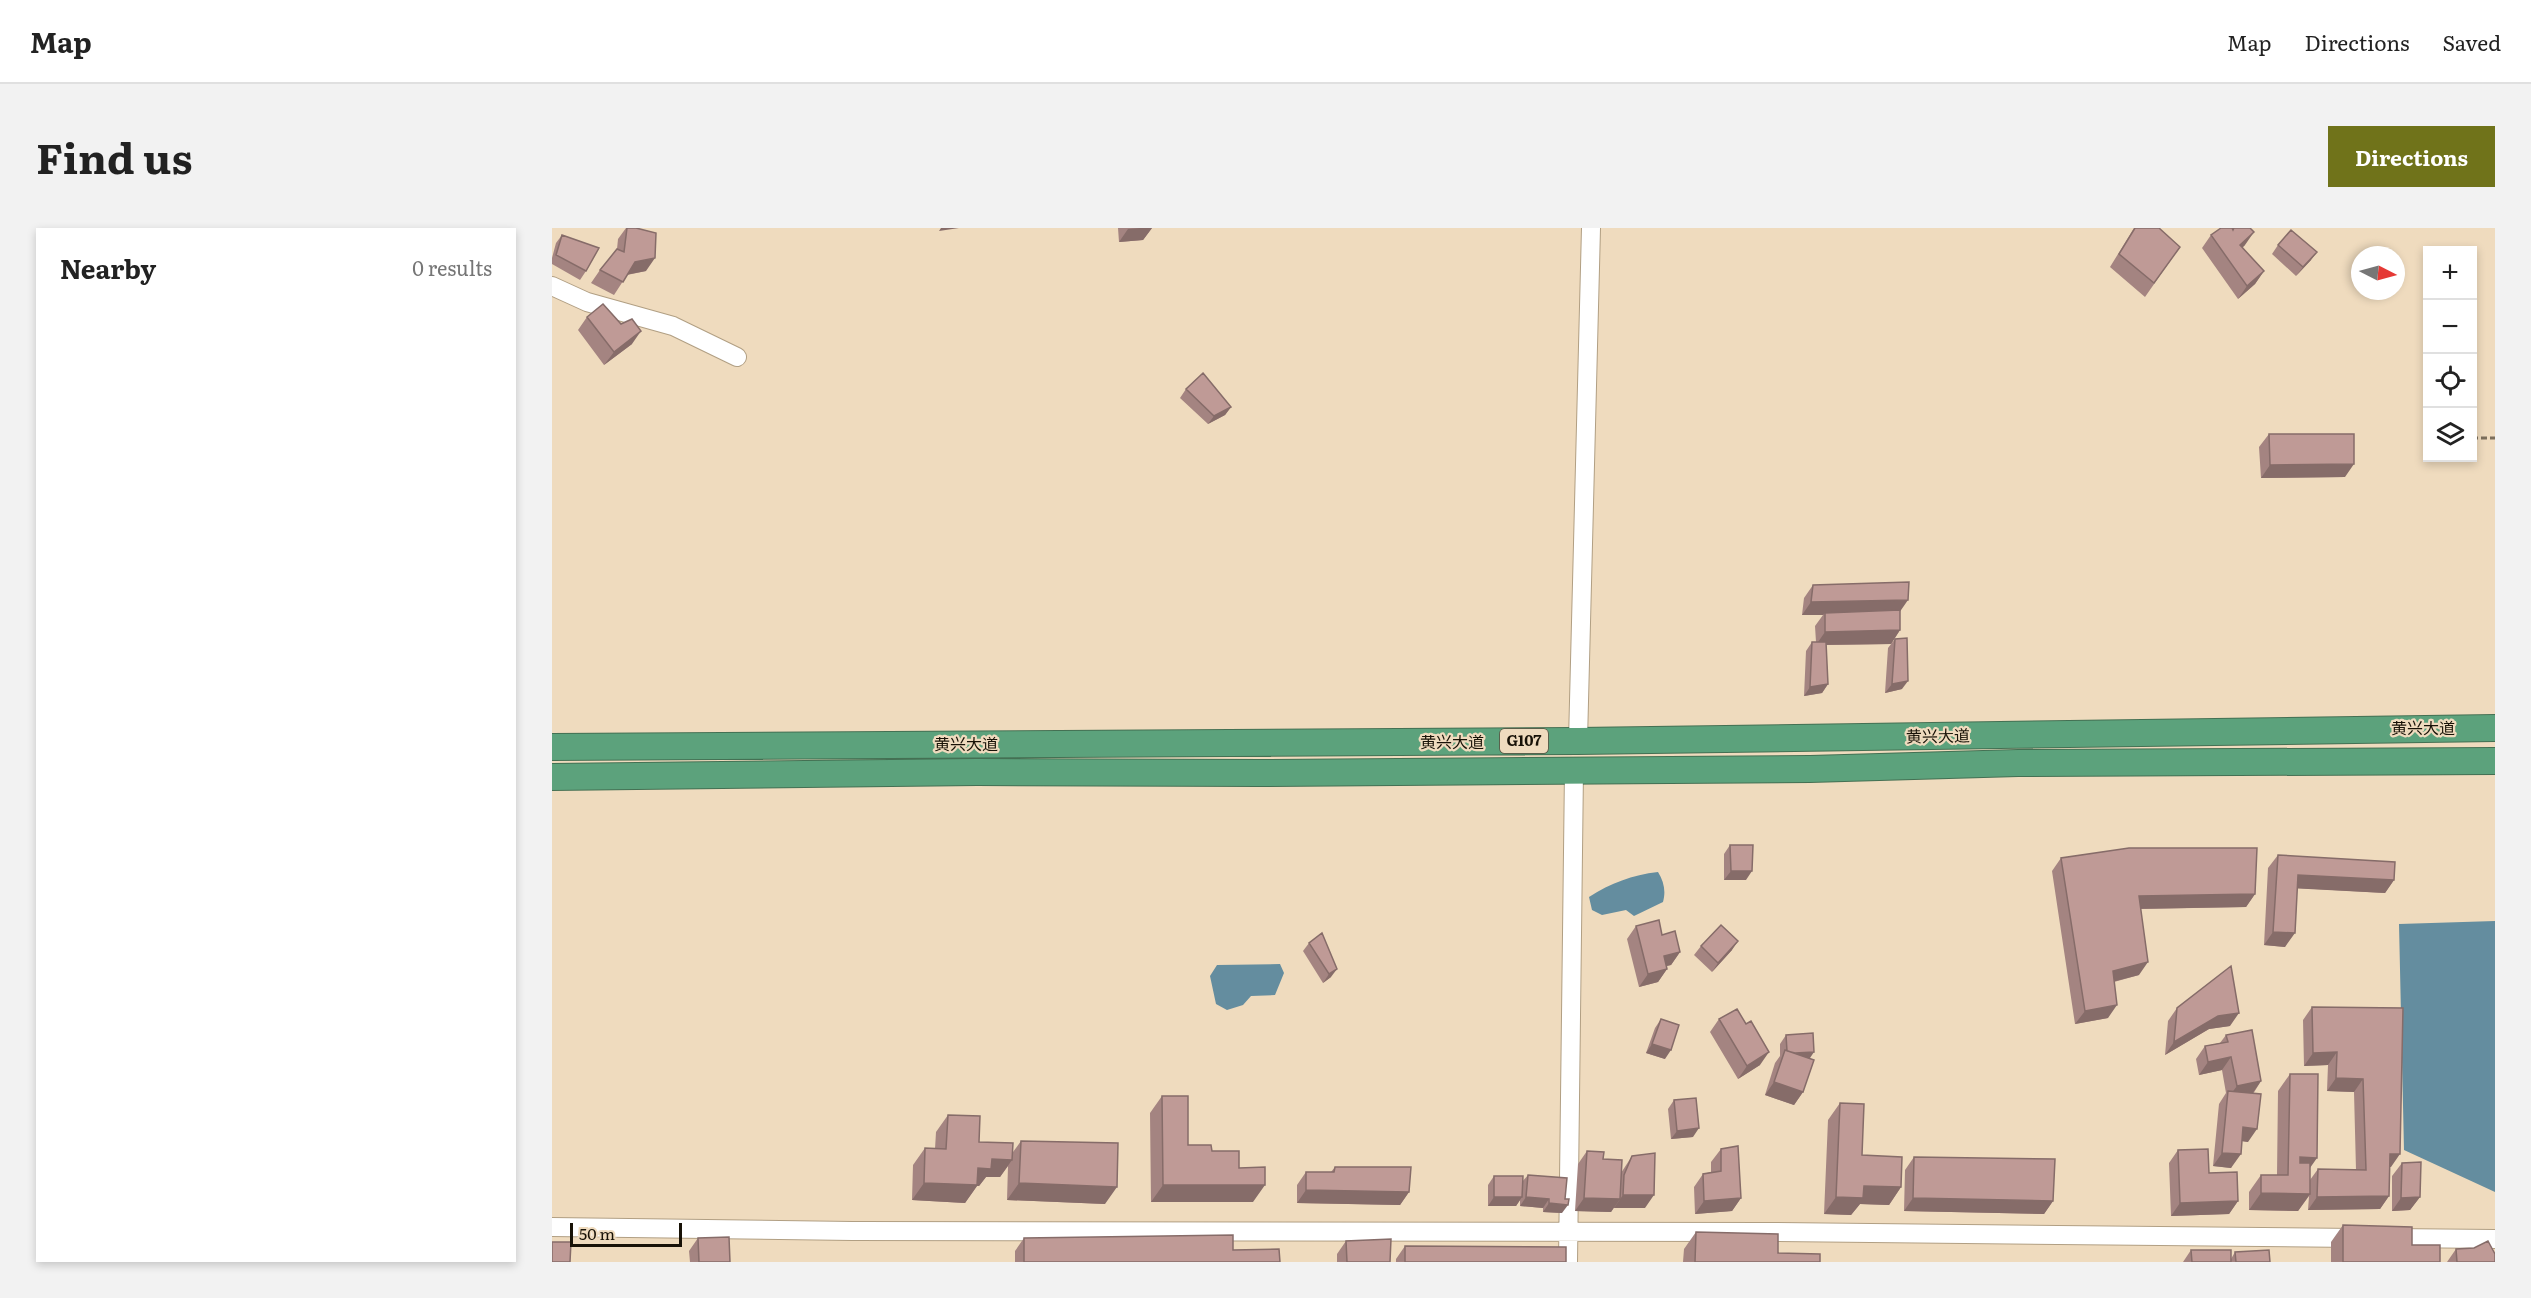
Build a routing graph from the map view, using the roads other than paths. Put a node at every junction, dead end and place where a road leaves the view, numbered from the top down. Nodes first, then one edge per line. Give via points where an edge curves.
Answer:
1 (1591, 228) edge
2 (552, 286) edge
3 (737, 357) dead end
4 (2495, 728) edge
5 (1578, 741) junction
6 (552, 747) edge
7 (590, 747) junction
8 (2495, 761) edge
9 (1574, 770) junction
10 (552, 777) edge
11 (590, 777) junction
12 (552, 1227) edge
13 (1569, 1232) junction
14 (2495, 1239) edge
15 (1568, 1262) edge

1 - 5 street
2 - 3 street via 587,302 673,326
4 - 5 highway, 黄兴大道 / G107
5 - 7 highway, 黄兴大道 / G107
6 - 7 highway, 黄兴大道 / G107
7 - 11 highway via 574,761 578,772
8 - 9 highway, 黄兴大道 / G107
9 - 11 highway, 黄兴大道 / G107
9 - 13 street
10 - 11 highway, 黄兴大道 / G107
12 - 13 street
13 - 14 street
13 - 15 street

